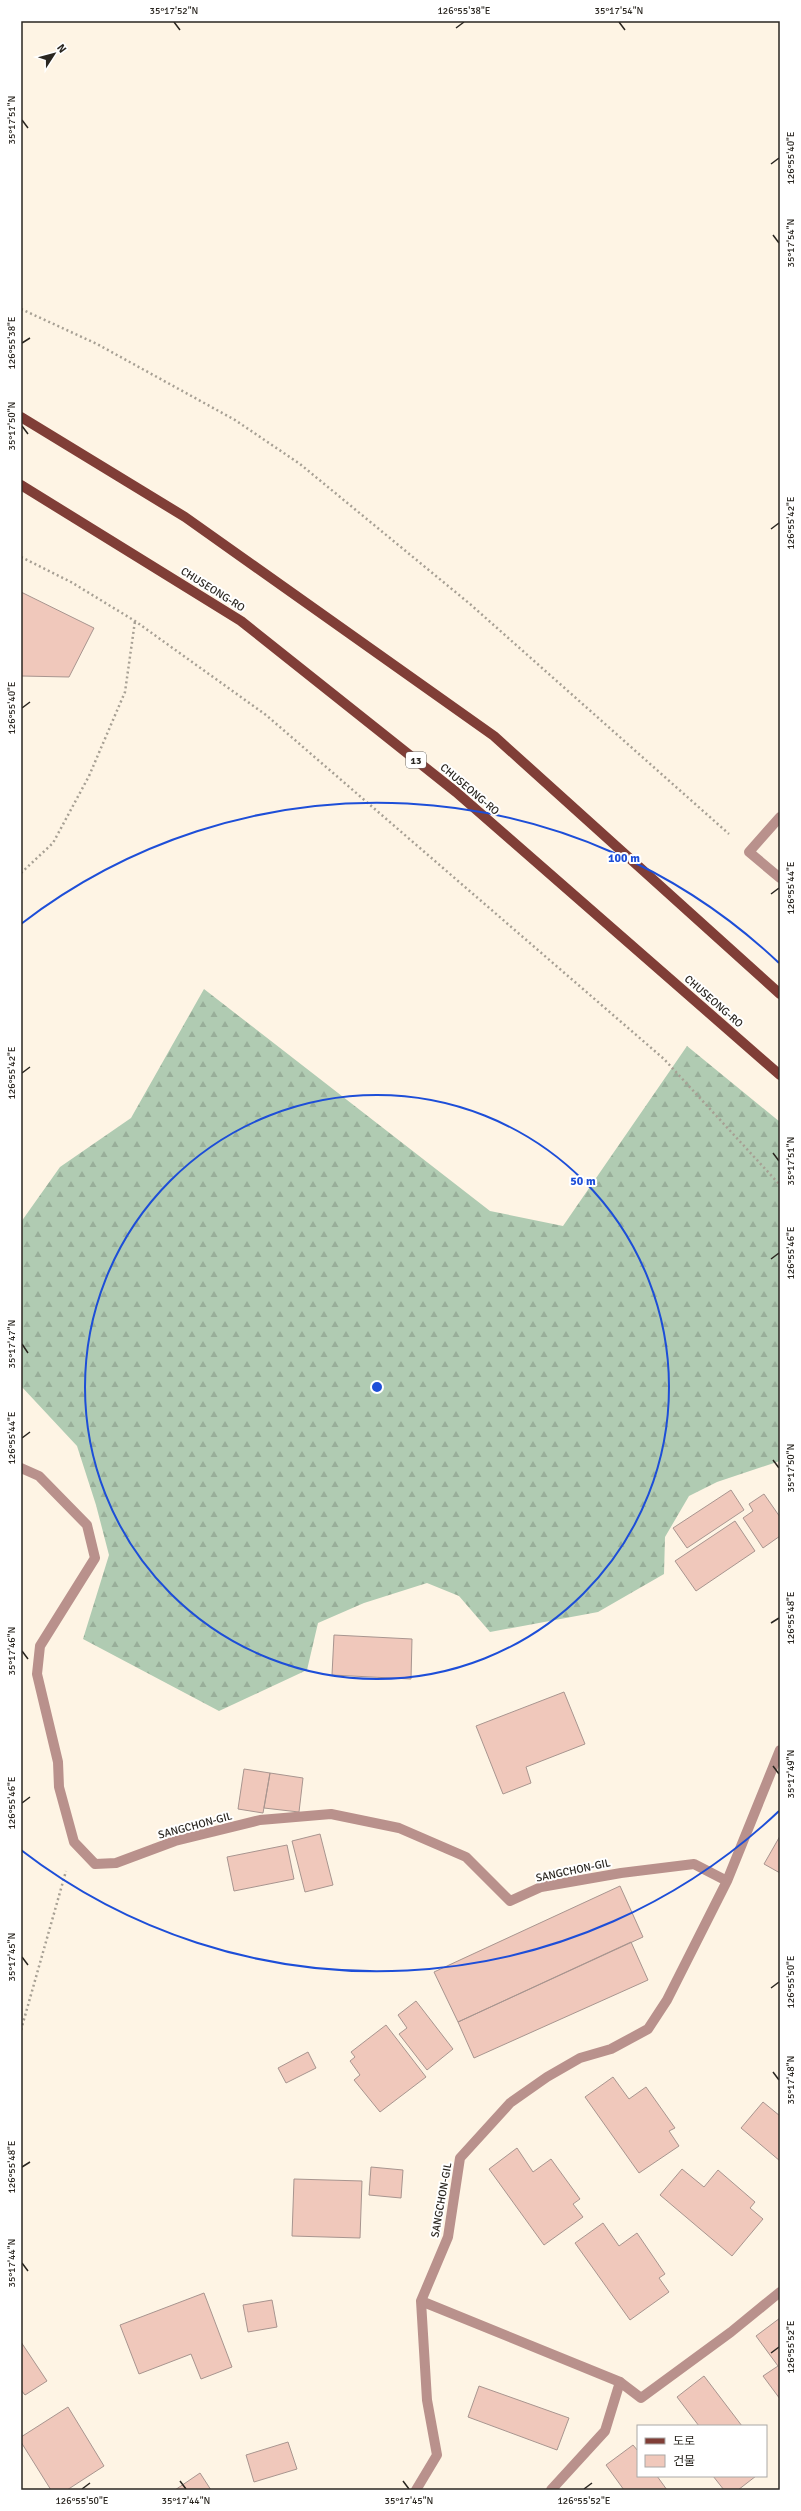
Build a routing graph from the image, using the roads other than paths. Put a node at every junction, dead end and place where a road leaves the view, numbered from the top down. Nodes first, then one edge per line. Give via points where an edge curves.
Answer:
1 (21, 417) edge
2 (21, 485) edge
3 (780, 818) edge
4 (780, 878) edge
5 (780, 994) edge
6 (780, 1075) edge
7 (21, 1468) edge
8 (780, 1750) edge
9 (727, 1881) junction
10 (780, 2292) edge
11 (421, 2301) junction
12 (620, 2382) junction
13 (416, 2490) edge
14 (551, 2490) edge

1 - 5 main road via 185,517 494,736
2 - 6 main road, CHUSEONG-RO / 13 via 241,621 456,792
3 - 4 street via 749,852
7 - 9 street, SANGCHON-GIL via 40,1476 87,1524 95,1558 40,1646 37,1674 58,1762 59,1788 74,1842 95,1864 116,1863 175,1841 260,1820 331,1814 400,1828 466,1857 510,1901 541,1887 694,1864
8 - 9 street, SANGCHON-GIL
9 - 11 street, SANGCHON-GIL via 667,2000 648,2029 611,2049 580,2058 547,2077 510,2103 460,2158 448,2237
10 - 12 street via 731,2332 641,2398
11 - 12 street
11 - 13 street, SANGCHON-GIL via 427,2400 438,2455
12 - 14 street via 605,2431

